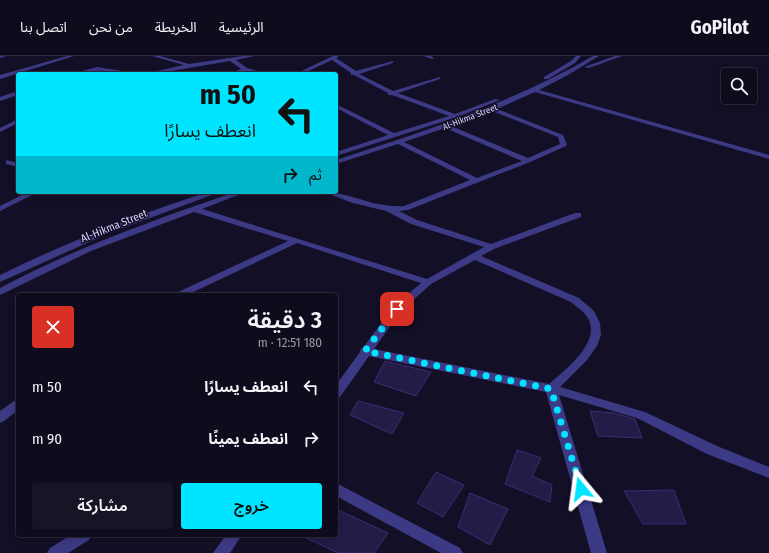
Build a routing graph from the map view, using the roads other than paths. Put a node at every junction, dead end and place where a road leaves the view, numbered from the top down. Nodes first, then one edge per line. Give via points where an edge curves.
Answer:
1 (5, 56) edge
2 (72, 56) edge
3 (154, 56) edge
4 (253, 56) edge
5 (426, 56) edge
6 (579, 56) edge
7 (597, 56) edge
8 (620, 56) edge
9 (0, 57) edge
10 (335, 57) edge
11 (432, 58) dead end
12 (231, 59) junction
13 (391, 62) dead end
14 (191, 65) junction
15 (245, 69) junction
16 (83, 72) edge
17 (116, 72) edge
18 (156, 72) edge
19 (236, 72) edge
20 (258, 72) edge
21 (302, 72) edge
22 (572, 72) junction
23 (353, 74) junction
24 (0, 76) edge
25 (438, 78) dead end
26 (536, 91) junction
27 (16, 94) edge
28 (390, 94) junction
29 (0, 99) edge
30 (338, 107) edge
31 (493, 109) junction
32 (344, 110) junction
33 (338, 112) edge
34 (455, 116) junction
35 (16, 122) edge
36 (447, 127) junction
37 (0, 130) edge
38 (394, 135) junction
39 (398, 142) junction
40 (338, 153) edge
41 (769, 157) edge
42 (338, 161) edge
43 (528, 161) junction
44 (8, 162) dead end
45 (16, 164) edge
46 (477, 181) junction
47 (30, 194) edge
48 (210, 194) edge
49 (236, 194) edge
50 (334, 194) edge
51 (194, 209) junction
52 (389, 209) junction
53 (0, 210) edge
54 (578, 215) dead end
55 (295, 241) junction
56 (491, 247) junction
57 (474, 256) junction
58 (0, 280) edge
59 (428, 282) junction
60 (0, 292) edge
61 (183, 293) edge
62 (365, 351) junction
63 (551, 389) junction
64 (338, 391) edge
65 (16, 406) edge
66 (0, 418) edge
67 (769, 473) edge
68 (338, 490) edge
69 (81, 537) edge
70 (233, 537) edge
71 (55, 553) edge
72 (221, 553) edge
73 (455, 553) edge
74 (600, 553) edge

1 - 9 street
2 - 24 street
3 - 14 street
4 - 12 street
5 - 11 street
6 - 34 street, Al-Hikma Street via 544,79 497,101
7 - 22 street, Al-Hikma Street
8 - 22 street
10 - 21 street
10 - 23 street
12 - 14 street
12 - 15 street
13 - 23 street
14 - 18 street
15 - 19 street
15 - 20 street
16 - 17 street via 97,69
22 - 26 street, Al-Hikma Street
23 - 28 street
25 - 28 street
26 - 31 street, Al-Hikma Street
26 - 41 street
27 - 29 street
28 - 34 street
30 - 32 street
31 - 36 street, Al-Hikma Street
31 - 43 street via 561,136 564,145
32 - 33 street
32 - 38 street
34 - 38 street, Al-Hikma Street
35 - 37 street
36 - 39 street, Al-Hikma Street
36 - 43 street
38 - 40 street, Al-Hikma Street
39 - 42 street, Al-Hikma Street
39 - 46 street
43 - 46 street
44 - 45 street
46 - 52 street via 410,207
47 - 53 street
48 - 58 street, Al-Hikma Street via 112,229
49 - 51 street, Al-Hikma Street
50 - 52 street
51 - 55 street
51 - 60 street, Al-Hikma Street via 110,239
52 - 56 street via 414,222
54 - 56 street
55 - 59 street via 354,257
55 - 61 street
56 - 57 street
57 - 59 street
57 - 63 street via 565,295 593,314 597,329 591,346 575,368
59 - 62 street via 397,309
62 - 63 street
62 - 64 street
63 - 67 street via 641,416 712,450
63 - 74 street
65 - 66 street
68 - 73 street
69 - 71 street
70 - 72 street

